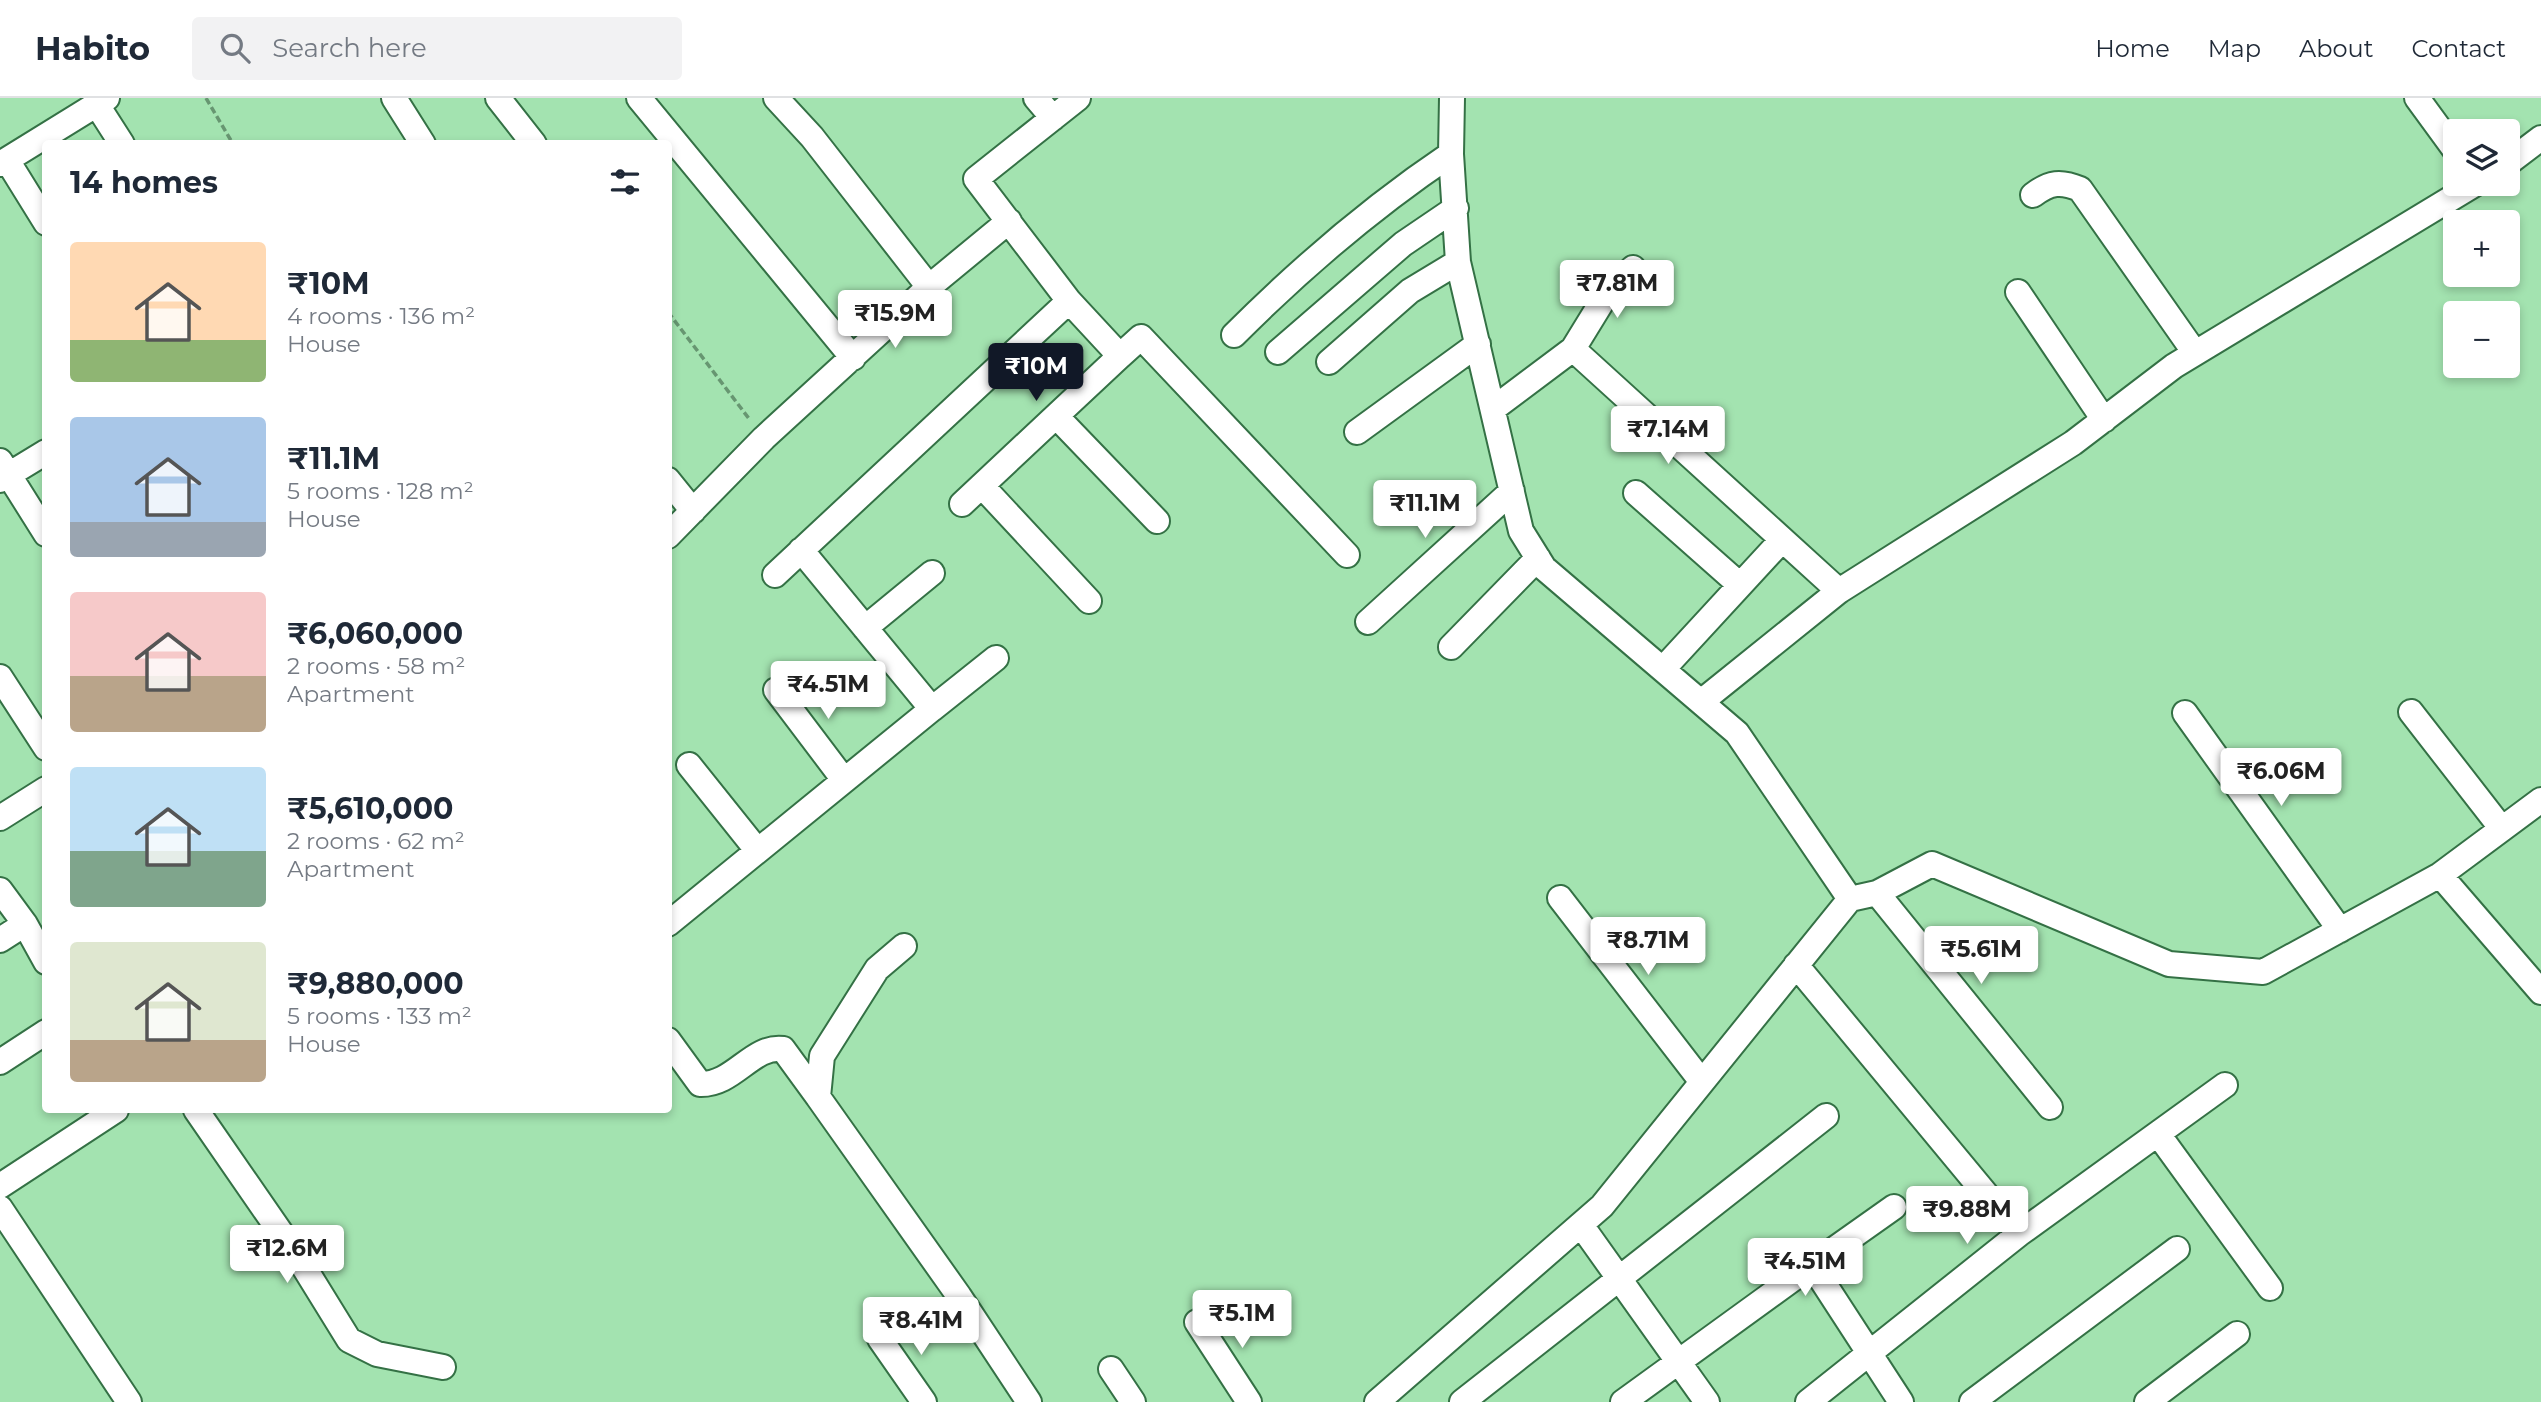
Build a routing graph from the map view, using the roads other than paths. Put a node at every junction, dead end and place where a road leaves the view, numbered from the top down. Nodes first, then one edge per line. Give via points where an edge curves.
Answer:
1 (394, 98) edge
2 (498, 98) edge
3 (639, 98) edge
4 (776, 98) edge
5 (1036, 98) edge
6 (1079, 98) edge
7 (2417, 98) edge
8 (1451, 99) edge
9 (102, 101) edge
10 (1053, 118) junction
11 (2443, 134) edge
12 (2541, 138) edge
13 (120, 140) edge
14 (420, 140) edge
15 (531, 140) edge
16 (1451, 154) junction
17 (2520, 154) edge
18 (3, 162) edge
19 (2033, 195) dead end
20 (2455, 196) edge
21 (1456, 208) junction
22 (42, 217) edge
23 (1009, 221) junction
24 (1458, 262) junction
25 (1633, 268) dead end
26 (929, 287) junction
27 (2018, 292) dead end
28 (1069, 301) junction
29 (1234, 335) dead end
30 (1478, 344) junction
31 (1573, 349) junction
32 (1278, 352) dead end
33 (2195, 353) junction
34 (1120, 356) junction
35 (853, 358) junction
36 (1329, 362) dead end
37 (1493, 409) junction
38 (1056, 416) junction
39 (2104, 420) junction
40 (1357, 432) dead end
41 (42, 454) edge
42 (3, 472) edge
43 (672, 485) edge
44 (982, 486) junction
45 (1512, 491) junction
46 (1636, 493) dead end
47 (962, 504) dead end
48 (693, 511) junction
49 (1157, 521) dead end
50 (42, 528) edge
51 (672, 532) edge
52 (1781, 541) junction
53 (801, 551) junction
54 (1347, 555) dead end
55 (1538, 558) junction
56 (932, 573) dead end
57 (775, 575) dead end
58 (1740, 586) junction
59 (1839, 591) junction
60 (1089, 601) dead end
61 (1368, 622) dead end
62 (865, 628) junction
63 (1451, 647) dead end
64 (996, 658) dead end
65 (1663, 669) junction
66 (0, 677) edge
67 (776, 690) dead end
68 (1701, 702) junction
69 (932, 709) junction
70 (2412, 712) dead end
71 (2185, 713) dead end
72 (42, 742) edge
73 (689, 765) dead end
74 (844, 780) junction
75 (42, 792) edge
76 (2541, 800) edge
77 (0, 818) edge
78 (2502, 829) junction
79 (757, 850) junction
80 (2440, 875) junction
81 (0, 890) edge
82 (1877, 893) junction
83 (1560, 898) dead end
84 (1850, 899) junction
85 (672, 921) edge
86 (25, 924) junction
87 (2340, 930) junction
88 (0, 940) edge
89 (904, 946) dead end
90 (42, 954) edge
91 (1796, 965) junction
92 (2541, 992) edge
93 (42, 1035) edge
94 (672, 1046) edge
95 (0, 1062) edge
96 (1702, 1082) junction
97 (2225, 1085) dead end
98 (818, 1097) junction
99 (2050, 1107) dead end
100 (111, 1113) edge
101 (198, 1113) edge
102 (1826, 1116) dead end
103 (2158, 1134) junction
104 (0, 1185) edge
105 (1894, 1207) dead end
106 (0, 1208) edge
107 (1581, 1225) junction
108 (2019, 1234) junction
109 (2177, 1250) dead end
110 (1812, 1265) junction
111 (1618, 1280) junction
112 (2270, 1288) dead end
113 (1197, 1322) dead end
114 (2236, 1334) dead end
115 (880, 1339) dead end
116 (1867, 1354) junction
117 (1677, 1362) junction
118 (443, 1367) dead end
119 (1111, 1369) dead end
120 (129, 1402) edge
121 (923, 1402) edge
122 (1029, 1402) edge
123 (1133, 1402) edge
124 (1249, 1402) edge
125 (1377, 1402) edge
126 (1462, 1402) edge
127 (1623, 1402) edge
128 (1707, 1402) edge
129 (1808, 1402) edge
130 (1901, 1402) edge
131 (1972, 1402) edge
132 (2147, 1402) edge

1 - 14 street
2 - 15 street
3 - 35 street
4 - 26 street
5 - 10 street
6 - 10 street
7 - 11 street
8 - 16 street
9 - 13 street
9 - 18 street
10 - 23 street via 976,179
12 - 17 street
16 - 21 street
16 - 29 street via 1294,275
18 - 22 street
19 - 33 street via 2047,185 2065,182 2080,189
20 - 33 street
21 - 24 street
21 - 32 street via 1403,244
23 - 26 street
23 - 28 street
24 - 30 street
24 - 36 street via 1410,291
25 - 31 street via 1608,292
26 - 35 street
27 - 39 street
28 - 34 street
28 - 53 street
30 - 37 street
30 - 40 street
31 - 37 street
31 - 52 street
33 - 39 street
34 - 38 street
34 - 54 street via 1141,337
35 - 48 street via 764,438
37 - 45 street
38 - 44 street
38 - 49 street
39 - 59 street via 2052,458
41 - 42 street
42 - 50 street
43 - 48 street
44 - 47 street
44 - 60 street
45 - 55 street via 1521,531
45 - 61 street
46 - 58 street
48 - 51 street
52 - 58 street
52 - 59 street
53 - 57 street
53 - 62 street
55 - 63 street
55 - 65 street
56 - 62 street
58 - 65 street
59 - 68 street
62 - 69 street
64 - 69 street
65 - 68 street
66 - 72 street
67 - 74 street
68 - 84 street via 1737,733
69 - 74 street
70 - 78 street
71 - 87 street
73 - 79 street
74 - 79 street
75 - 77 street
76 - 78 street
78 - 80 street
79 - 85 street
80 - 87 street
80 - 92 street
81 - 86 street
82 - 84 street
82 - 87 street via 1932,864 2169,964 2263,972
82 - 99 street
83 - 96 street
84 - 91 street
86 - 88 street
86 - 90 street
89 - 98 street via 877,969 822,1056
91 - 96 street
91 - 108 street
93 - 95 street
94 - 98 street via 700,1084 714,1084 770,1047 783,1049
96 - 107 street via 1602,1206
97 - 103 street
98 - 122 street
100 - 104 street
101 - 118 street via 349,1340 377,1354
102 - 111 street
103 - 108 street
103 - 112 street
105 - 110 street
106 - 120 street
107 - 111 street
107 - 125 street
108 - 116 street
109 - 131 street
110 - 116 street
110 - 117 street
111 - 117 street
111 - 126 street
113 - 124 street
114 - 132 street
115 - 121 street
116 - 129 street
116 - 130 street
117 - 127 street
117 - 128 street
119 - 123 street

